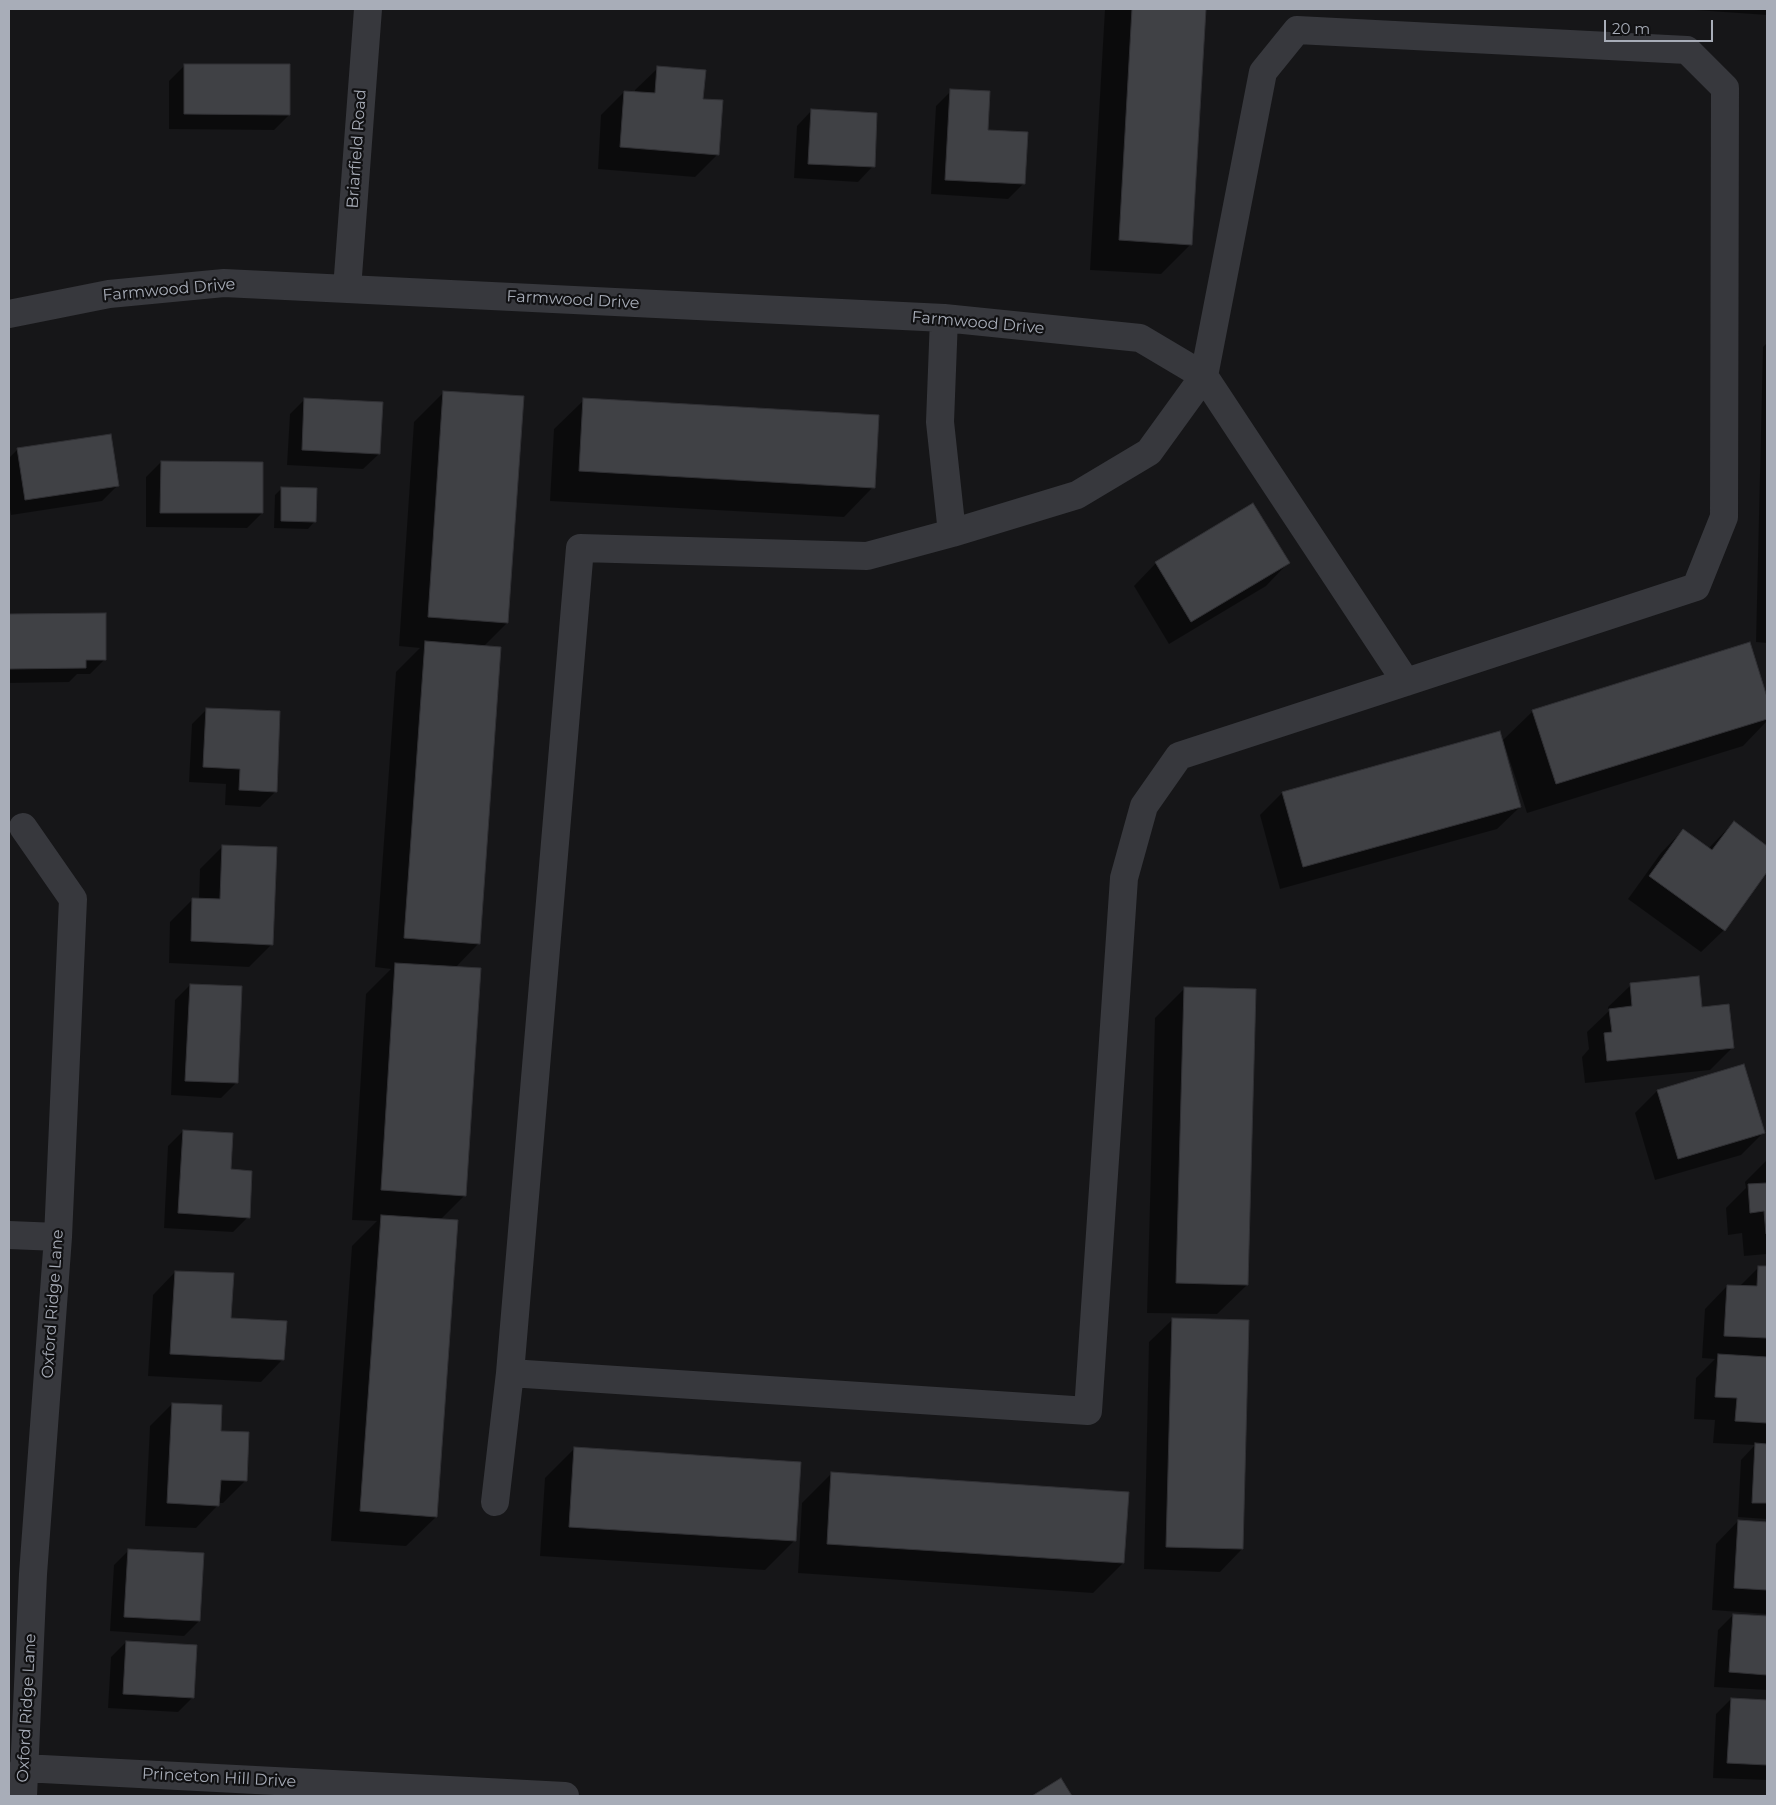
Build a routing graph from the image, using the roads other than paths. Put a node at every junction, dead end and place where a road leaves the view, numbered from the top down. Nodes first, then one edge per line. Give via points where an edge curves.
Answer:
1 (368, 9) edge
2 (347, 289) junction
3 (9, 314) edge
4 (944, 318) junction
5 (1204, 376) junction
6 (952, 533) junction
7 (1406, 682) junction
8 (23, 827) dead end
9 (9, 1235) edge
10 (58, 1237) junction
11 (510, 1373) junction
12 (495, 1502) dead end
13 (23, 1768) junction
14 (23, 1796) edge
15 (565, 1796) edge

1 - 2 street, Briarfield Road
2 - 3 street, Farmwood Drive via 224,284 109,294
2 - 4 street, Farmwood Drive
4 - 5 street, Farmwood Drive via 1140,338
4 - 6 street via 940,422
5 - 6 street via 1149,452 1077,495
5 - 7 street
5 - 7 street via 1263,72 1297,30 1687,50 1725,88 1724,517 1696,587
6 - 11 street via 867,556 580,548
7 - 11 street via 1179,756 1144,806 1124,878 1088,1411
8 - 10 street, Oxford Ridge Lane via 73,899
9 - 10 street
10 - 13 street, Oxford Ridge Lane
11 - 12 street
13 - 14 street, Oxford Ridge Lane
13 - 15 street, Princeton Hill Drive

